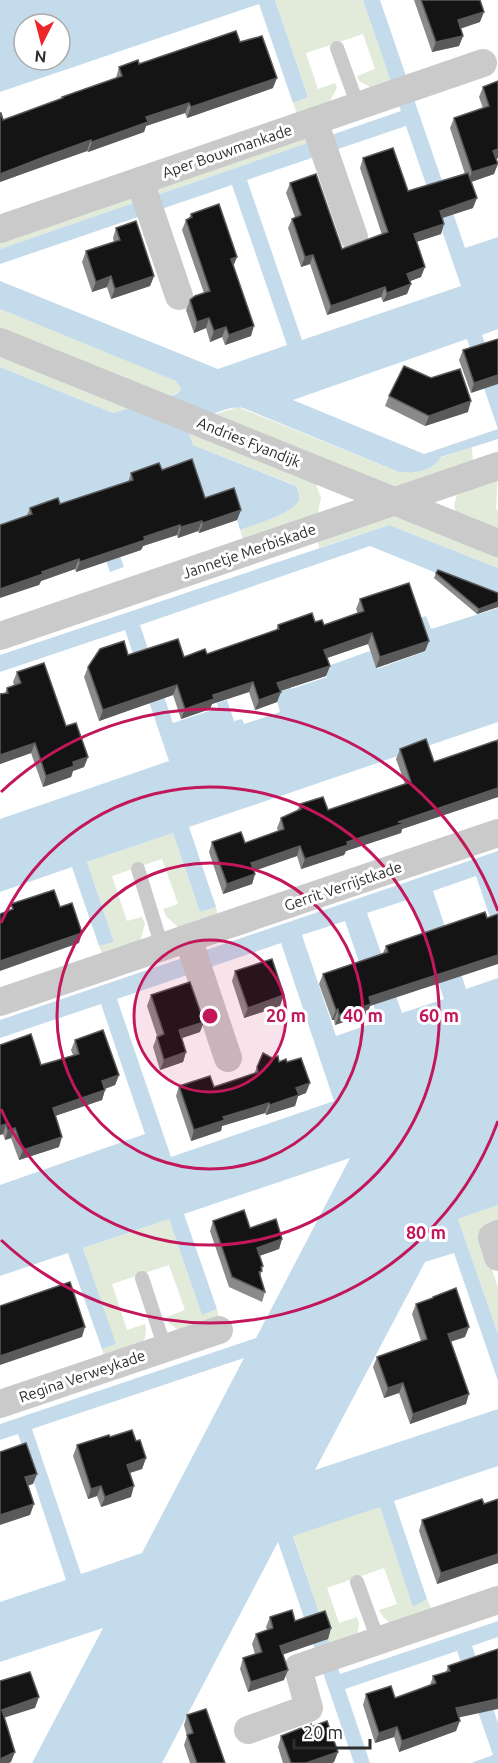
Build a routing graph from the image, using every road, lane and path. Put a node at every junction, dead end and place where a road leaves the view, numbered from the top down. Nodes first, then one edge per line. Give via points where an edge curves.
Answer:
1 (337, 48) dead end
2 (483, 63) dead end
3 (358, 106) junction
4 (316, 126) junction
5 (141, 185) junction
6 (0, 229) edge
7 (354, 237) dead end
8 (179, 296) dead end
9 (0, 342) edge
10 (498, 466) edge
11 (396, 501) junction
12 (498, 543) edge
13 (0, 636) edge
14 (498, 833) edge
15 (138, 869) dead end
16 (190, 944) junction
17 (162, 946) junction
18 (0, 1002) edge
19 (228, 1058) dead end
20 (498, 1234) edge
21 (498, 1257) edge
22 (142, 1278) dead end
23 (219, 1330) dead end
24 (165, 1348) junction
25 (0, 1404) edge
26 (357, 1582) dead end
27 (498, 1600) edge
28 (378, 1641) junction
29 (248, 1730) dead end

1 - 3 lane
2 - 3 street, Aper Bouwmankade
3 - 4 street, Aper Bouwmankade
4 - 5 street, Aper Bouwmankade
4 - 7 street
5 - 6 street, Aper Bouwmankade
5 - 8 street
9 - 11 street, Andries Fyandijk
10 - 11 street, Jannetje Merbiskade
11 - 12 street, Andries Fyandijk
11 - 13 street, Jannetje Merbiskade
14 - 16 street, Gerrit Verrijstkade
15 - 17 lane
16 - 17 street, Gerrit Verrijstkade
16 - 19 street
17 - 18 street, Gerrit Verrijstkade
20 - 21 street via 492,1237
22 - 24 lane, Regina Verweykade
23 - 24 street, Regina Verweykade
24 - 25 street, Regina Verweykade
26 - 28 lane
27 - 28 street
28 - 29 street via 298,1668 309,1708

